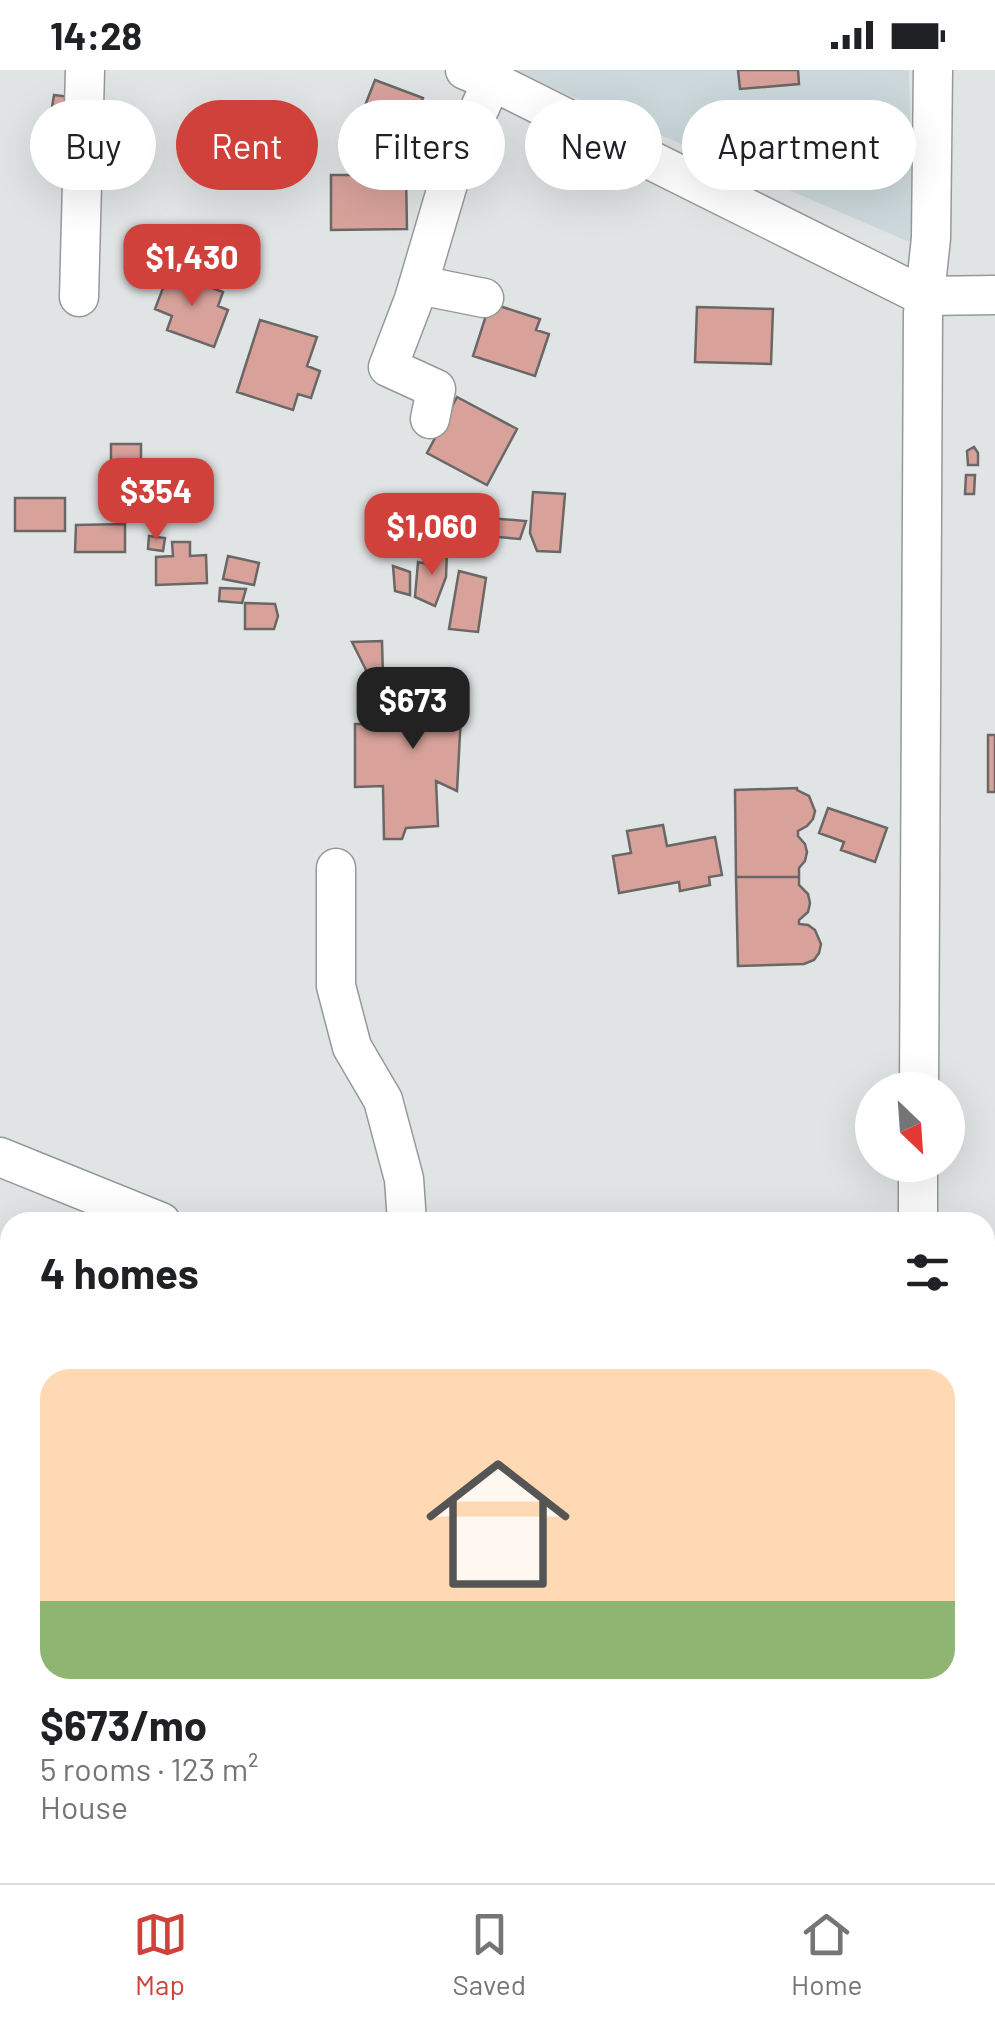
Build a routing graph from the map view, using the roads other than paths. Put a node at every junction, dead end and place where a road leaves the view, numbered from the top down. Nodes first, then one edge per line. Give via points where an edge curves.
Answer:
1 (85, 70) edge
2 (934, 70) edge
3 (478, 75) edge
4 (418, 286) junction
5 (995, 295) edge
6 (924, 296) junction
7 (79, 297) dead end
8 (484, 298) dead end
9 (430, 419) dead end
10 (336, 868) dead end
11 (919, 1072) edge
12 (0, 1157) edge
13 (918, 1182) edge
14 (136, 1212) edge
15 (406, 1212) edge
16 (918, 1212) edge

1 - 7 street
2 - 6 street
3 - 4 street
3 - 6 street
4 - 8 street
4 - 9 street via 388,367 436,389
5 - 6 street
6 - 11 street
10 - 15 street via 336,986 352,1047 383,1100
12 - 14 street
13 - 16 street

